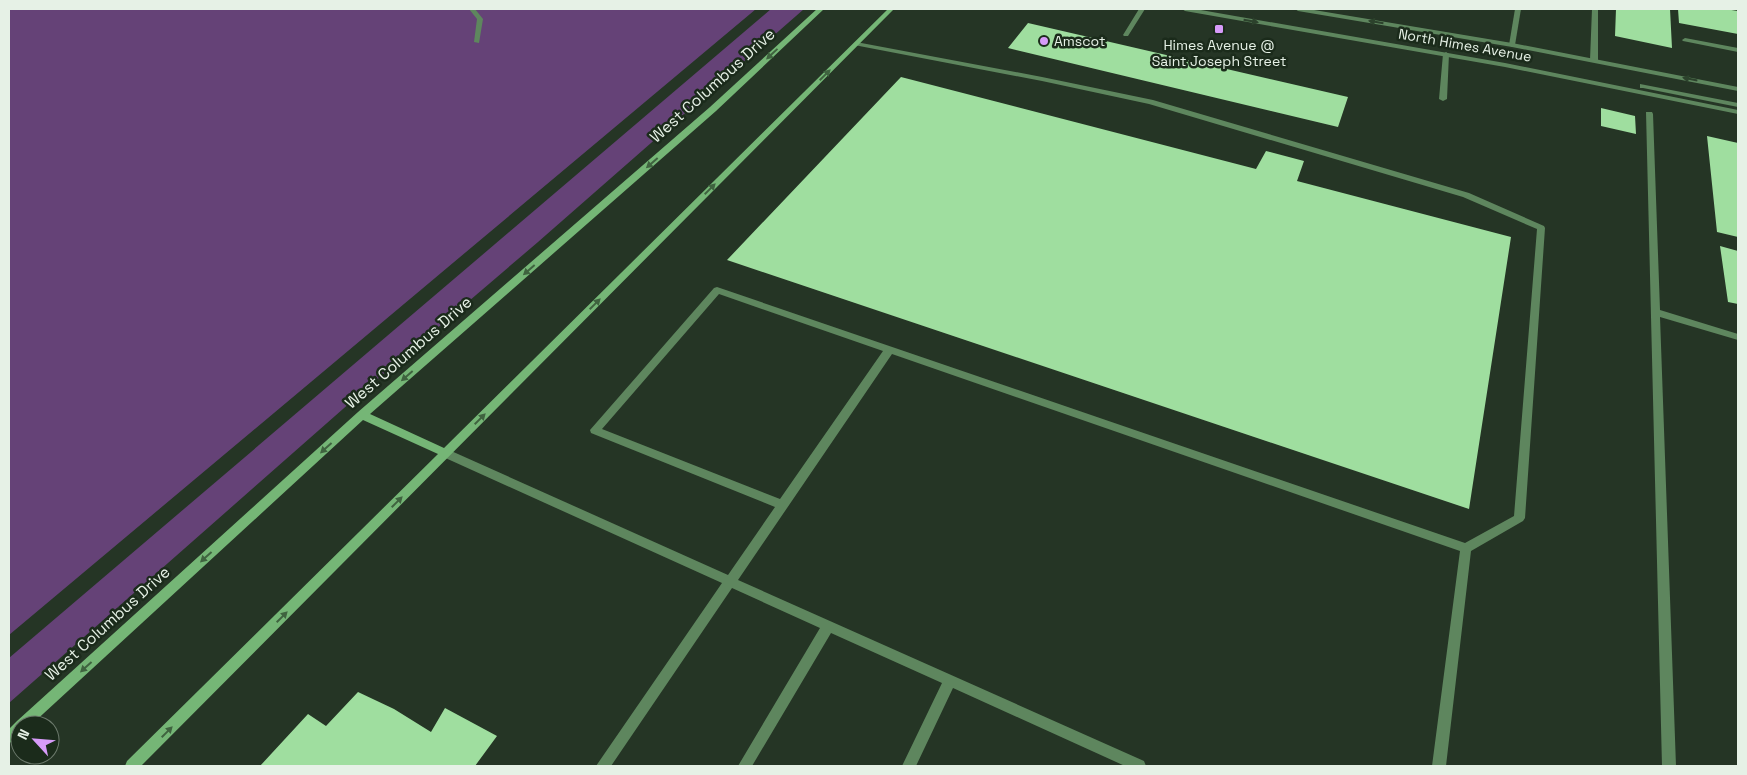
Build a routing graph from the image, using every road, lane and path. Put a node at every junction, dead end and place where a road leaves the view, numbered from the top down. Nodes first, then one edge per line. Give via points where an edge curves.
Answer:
1 (472, 9) edge
2 (821, 9) edge
3 (891, 9) edge
4 (1142, 9) edge
5 (1186, 9) edge
6 (1298, 9) edge
7 (1516, 9) edge
8 (1595, 9) edge
9 (1126, 35) dead end
10 (1685, 40) dead end
11 (476, 42) dead end
12 (856, 44) junction
13 (1512, 45) junction
14 (1738, 50) edge
15 (1446, 54) junction
16 (1594, 60) junction
17 (1558, 75) junction
18 (1738, 89) edge
19 (1443, 99) dead end
20 (1738, 104) edge
21 (1738, 112) edge
22 (1649, 114) dead end
23 (1655, 312) junction
24 (1738, 337) edge
25 (889, 350) junction
26 (362, 415) junction
27 (446, 453) junction
28 (783, 505) junction
29 (1466, 548) junction
30 (730, 581) junction
31 (828, 626) junction
32 (950, 681) junction
33 (33, 715) edge
34 (132, 766) edge
35 (603, 766) edge
36 (745, 766) edge
37 (909, 766) edge
38 (1139, 766) edge
39 (1439, 766) edge
40 (1669, 766) edge

1 - 11 street via 480,18
2 -> 26 main road, West Columbus Drive via 714,109
3 - 12 main road
4 - 9 street
5 -> 15 street, North Himes Avenue
13 -> 6 street, North Himes Avenue
7 - 13 street
8 - 16 street
10 - 14 street
27 -> 12 main road
12 - 29 street via 1150,102 1466,195 1540,228 1519,518
13 - 16 street, North Himes Avenue
15 - 17 street, North Himes Avenue
15 - 19 street
18 -> 16 street, North Himes Avenue
17 - 20 street via 1630,84
17 - 21 street, North Himes Avenue
22 - 23 street
23 - 24 street
23 - 40 street
25 - 28 street
25 - 28 street via 717,290 595,430
25 - 29 street
26 - 27 main road
26 -> 33 main road, West Columbus Drive
27 - 30 street
34 -> 27 main road
28 - 30 street
29 - 39 street
30 - 31 street
30 - 35 street
31 - 32 street
31 - 36 street
32 - 37 street
32 - 38 street

